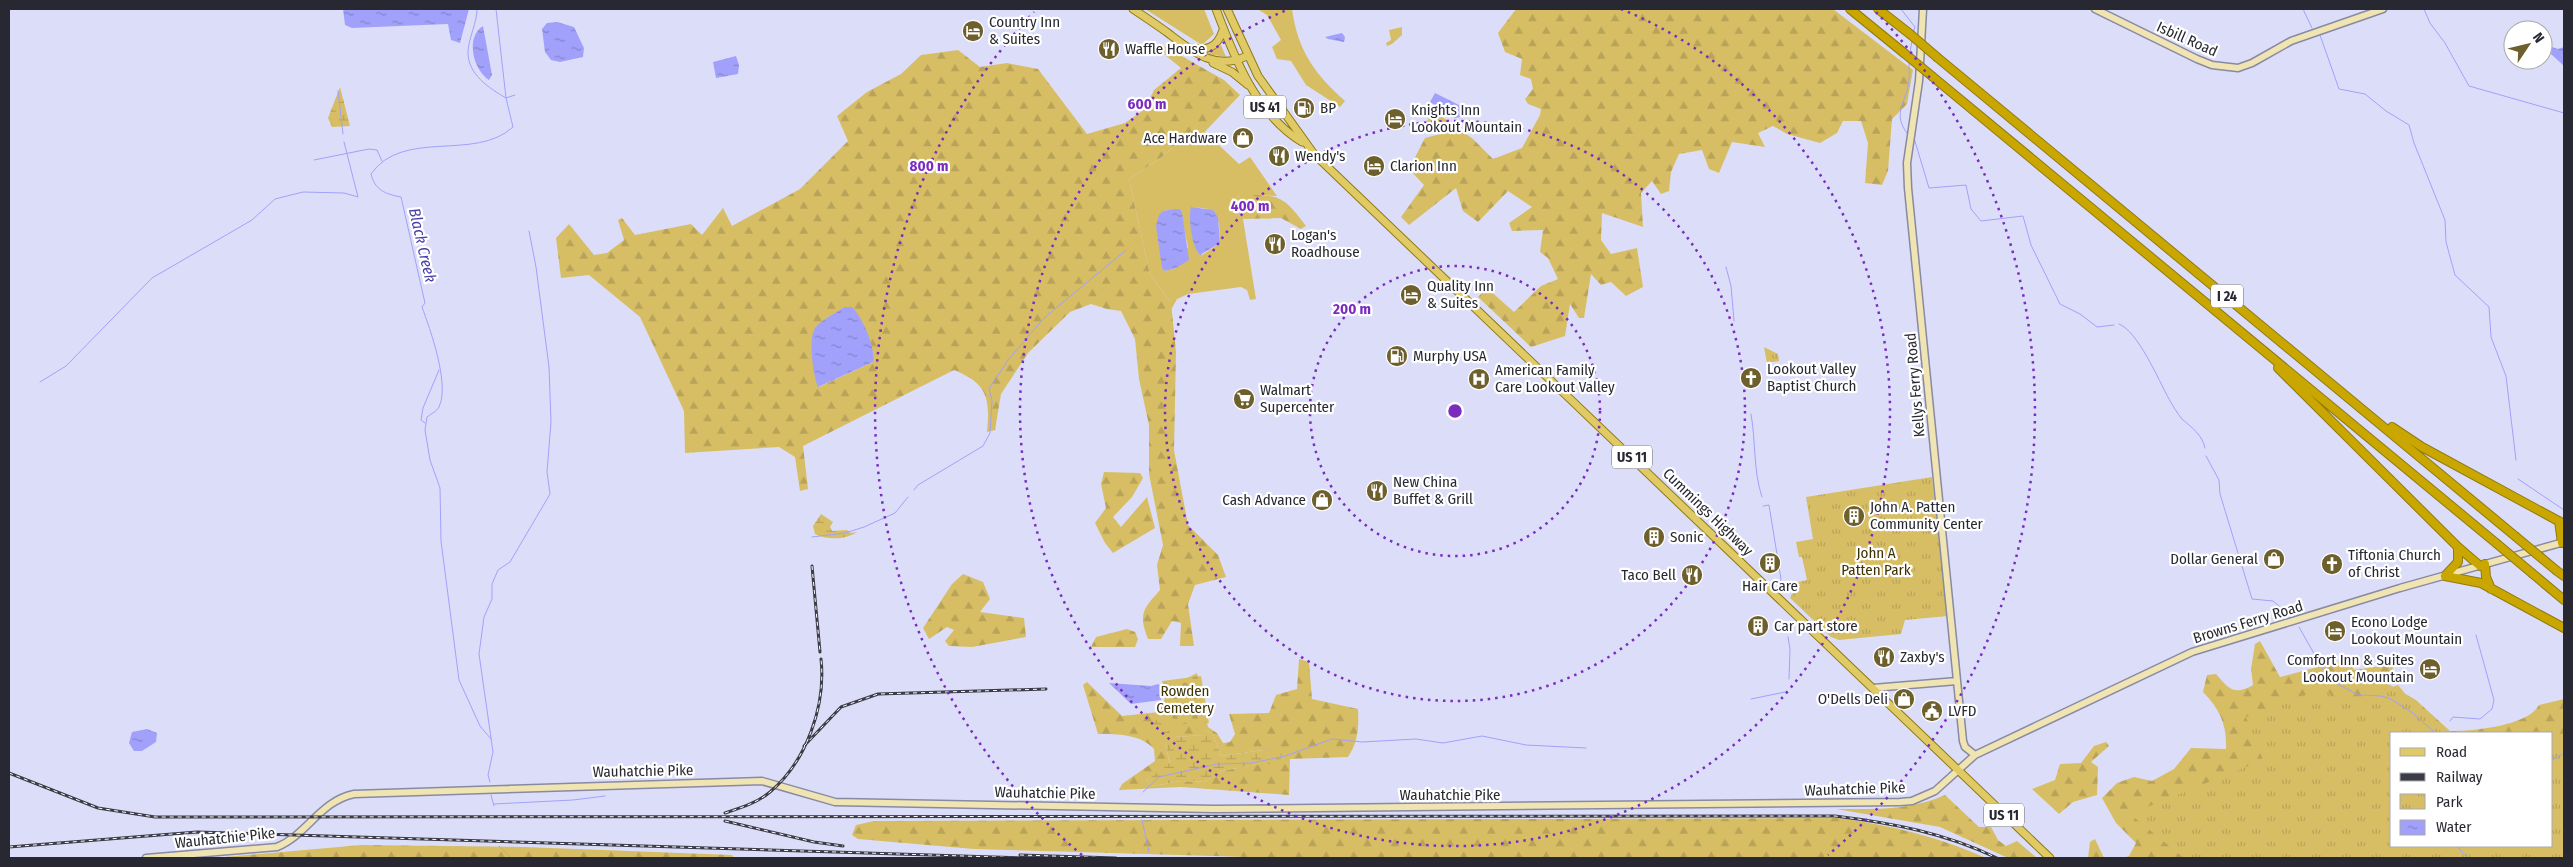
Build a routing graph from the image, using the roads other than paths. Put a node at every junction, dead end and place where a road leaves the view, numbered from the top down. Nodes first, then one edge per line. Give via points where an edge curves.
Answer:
1 (1133, 9) edge
2 (1216, 9) edge
3 (1227, 9) edge
4 (1850, 9) edge
5 (1878, 9) edge
6 (1923, 9) edge
7 (2095, 9) edge
8 (2383, 9) edge
9 (1223, 29) junction
10 (1188, 48) junction
11 (1247, 56) junction
12 (1206, 59) junction
13 (1237, 61) junction
14 (1255, 92) junction
15 (1305, 143) junction
16 (2243, 334) junction
17 (2376, 419) junction
18 (2561, 523) edge
19 (2563, 543) edge
20 (2458, 547) junction
21 (2483, 565) junction
22 (2445, 576) junction
23 (2564, 576) edge
24 (2491, 590) junction
25 (2564, 600) edge
26 (2564, 628) edge
27 (1957, 681) junction
28 (1872, 688) junction
29 (1975, 755) junction
30 (1958, 772) junction
31 (146, 858) edge
32 (2050, 858) edge

1 - 10 main road
2 - 9 main road, Cummings Highway / US 41
3 - 11 main road, Cummings Highway / US 41
4 - 16 highway, I 24, bridge
5 - 17 highway, I 24, bridge
6 - 27 street, Kellys Ferry Road via 1919,82 1908,145 1908,179
7 - 8 street, Isbill Road via 2212,65 2231,68 2252,62 2290,41
9 - 10 main road via 1213,47 1202,50
9 - 13 main road, Cummings Highway / US 41
10 - 12 main road
11 - 13 main road
11 - 15 main road, Cummings Highway / US 41
12 - 13 main road via 1223,63
12 - 14 main road via 1232,72
13 - 14 main road, Cummings Highway / US 41
14 - 15 main road, Cummings Highway / US 41 via 1284,130
15 - 28 main road, Cummings Highway / US 11
16 - 20 highway
16 - 25 highway, I 24, bridge
17 - 18 highway
17 - 23 highway, I 24, bridge
18 - 19 highway
19 - 21 street, Browns Ferry Road
20 - 21 highway
20 - 22 highway via 2458,562
21 - 22 street, Browns Ferry Road
21 - 24 highway
22 - 24 highway via 2481,583
22 - 29 street, Browns Ferry Road via 2192,652
24 - 26 highway
27 - 28 street
27 - 29 street, Kellys Ferry Road via 1963,741
28 - 30 main road, Cummings Highway / US 11
29 - 30 street, Browns Ferry Road
30 - 31 street, Wauhatchie Pike via 1924,796 1879,803 1146,808 835,802 762,781 354,794 333,801 294,838 277,847
30 - 32 main road, Cummings Highway / US 11

